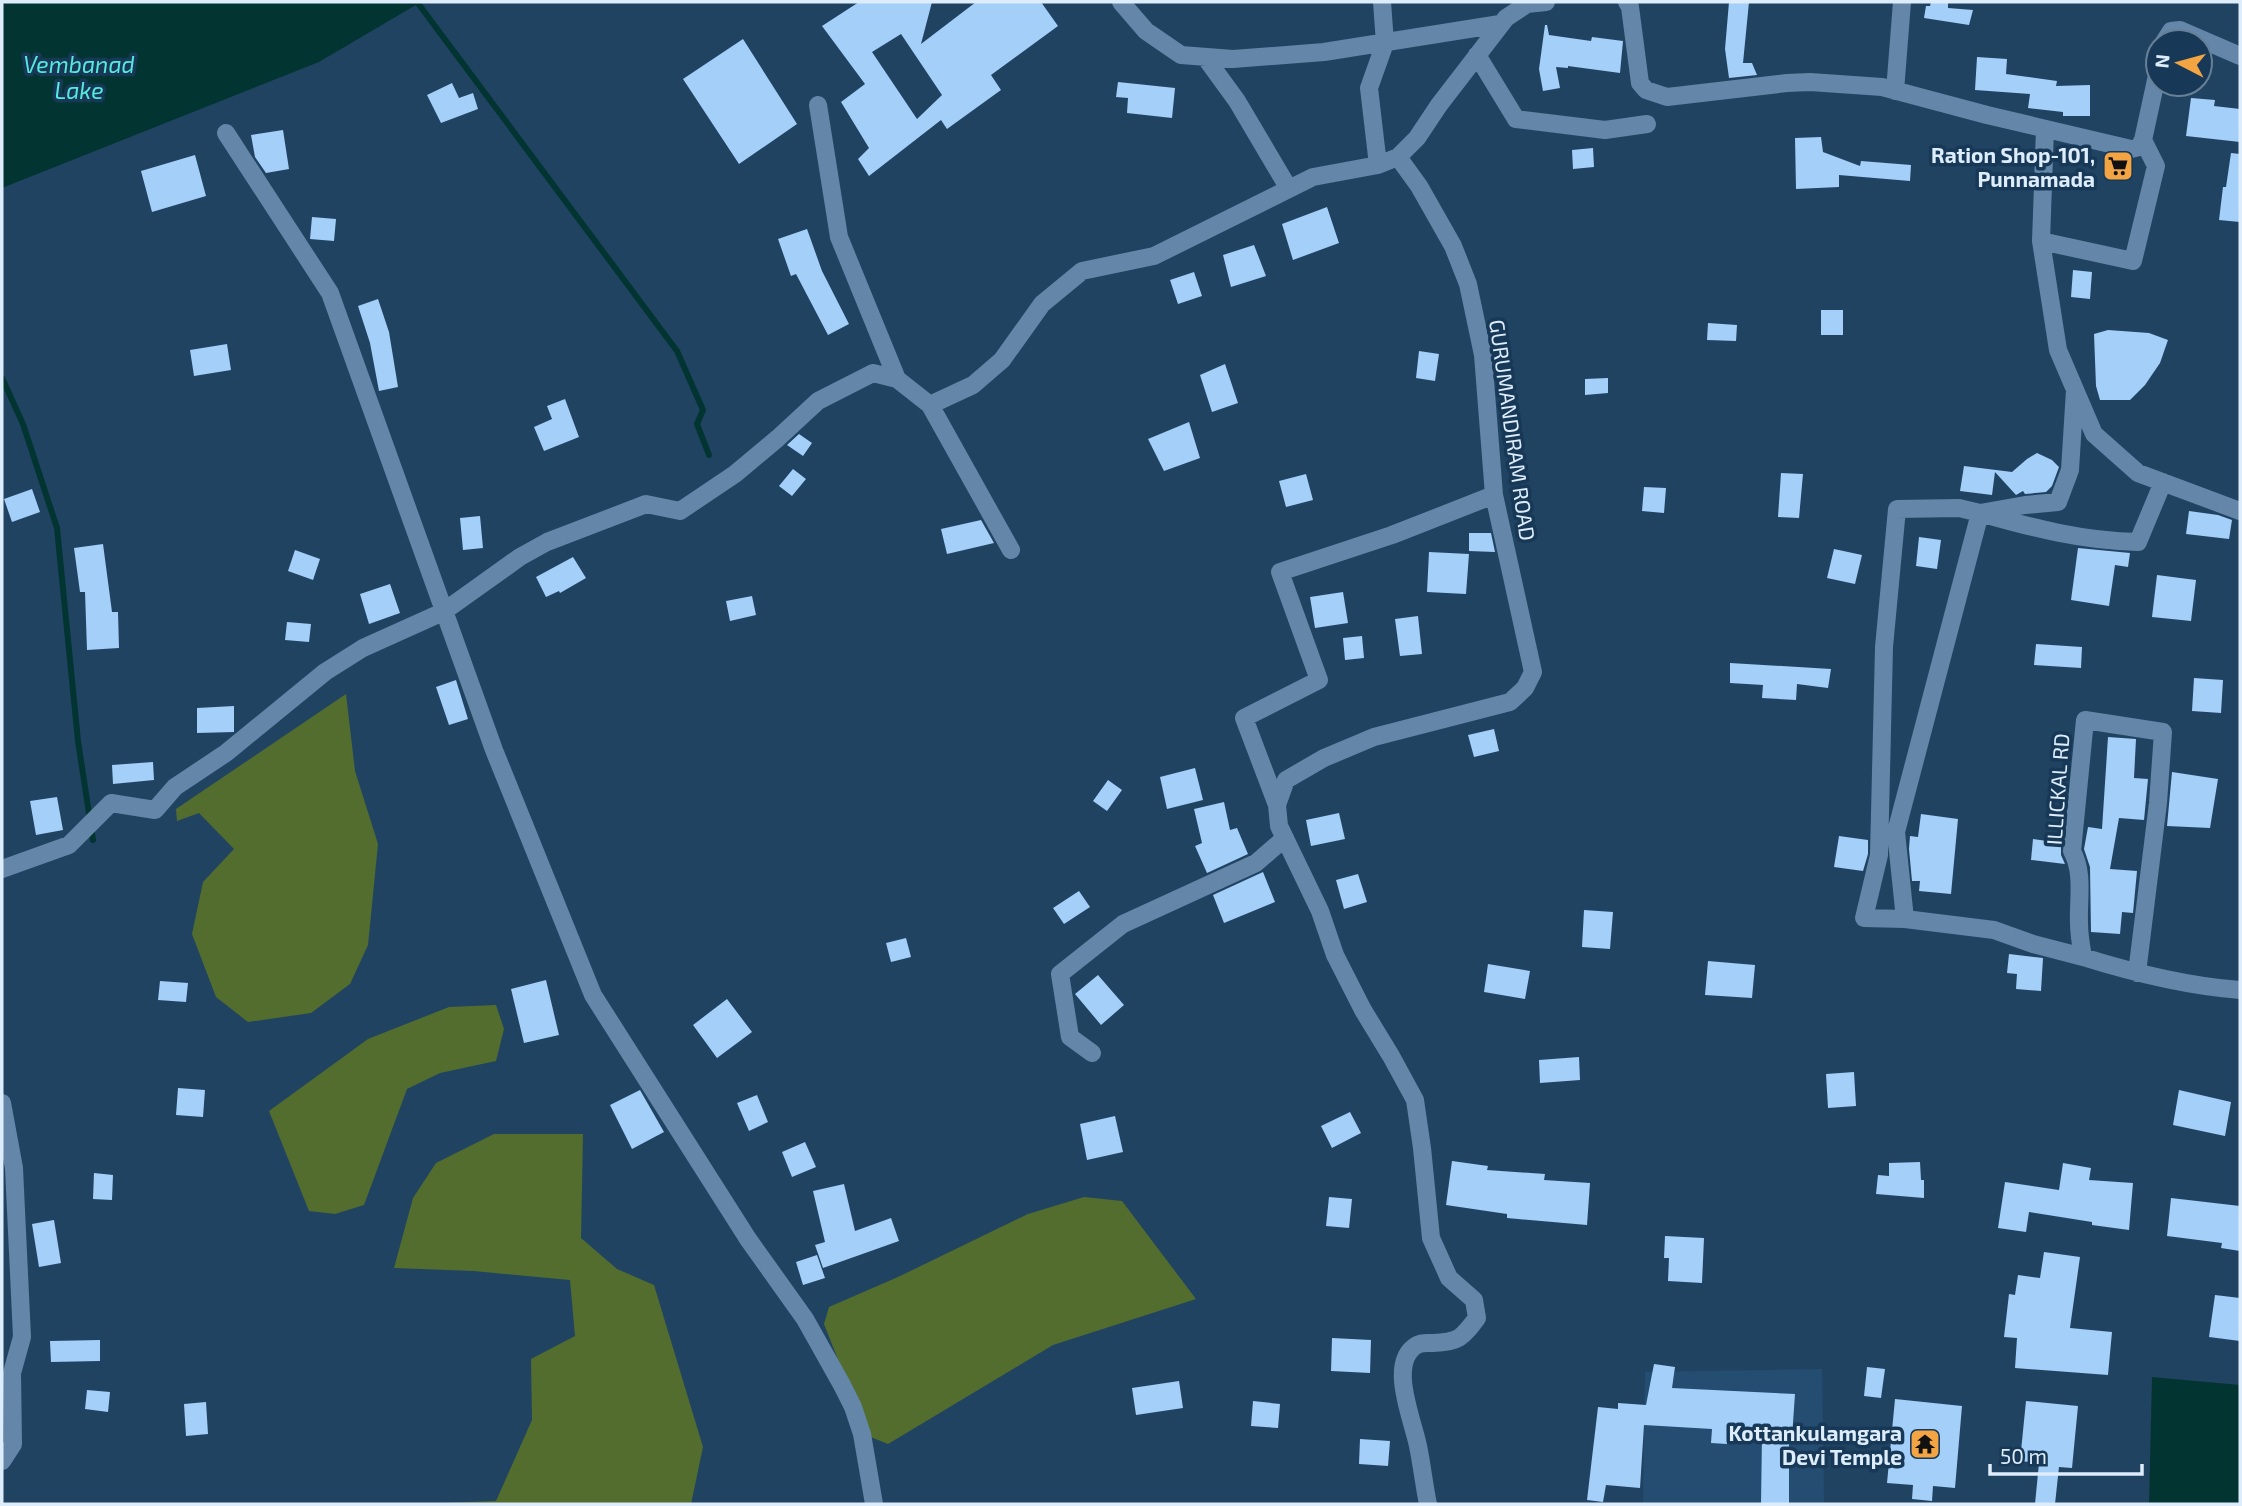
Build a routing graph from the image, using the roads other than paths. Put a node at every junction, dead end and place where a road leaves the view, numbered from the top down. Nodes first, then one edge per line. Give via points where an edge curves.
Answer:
1 (1121, 2) edge
2 (1382, 2) edge
3 (1546, 2) edge
4 (1902, 2) edge
5 (1631, 4) edge
6 (1500, 24) junction
7 (1385, 43) junction
8 (2214, 45) edge
9 (1477, 55) junction
10 (2240, 56) edge
11 (1205, 57) junction
12 (1895, 90) junction
13 (2152, 98) edge
14 (818, 105) dead end
15 (1647, 124) dead end
16 (2045, 129) junction
17 (226, 133) dead end
18 (1417, 138) junction
19 (2143, 140) junction
20 (1398, 156) junction
21 (1378, 165) junction
22 (1419, 186) junction
23 (1289, 189) junction
24 (2041, 241) junction
25 (898, 379) junction
26 (2075, 390) junction
27 (930, 405) junction
28 (2163, 482) junction
29 (1494, 495) junction
30 (2240, 511) edge
31 (1980, 513) junction
32 (1011, 550) dead end
33 (443, 612) junction
34 (1278, 805) junction
35 (1285, 838) junction
36 (2, 869) edge
37 (1905, 919) junction
38 (2082, 957) junction
39 (2137, 973) junction
40 (2240, 990) edge
41 (1092, 1053) dead end
42 (2, 1102) edge
43 (2, 1461) edge
44 (874, 1504) edge
45 (1428, 1504) edge

1 - 11 street via 1146,31 1181,55
2 - 7 street
3 - 6 street via 1527,4
4 - 12 street
5 - 12 street via 1640,83 1654,94 1667,97 1810,82
6 - 7 street
6 - 9 street
7 - 11 street via 1311,53
7 - 21 street via 1369,88
8 - 10 street
9 - 15 street via 1516,119 1605,130
9 - 18 street
11 - 23 street
12 - 16 street
13 - 19 street
14 - 25 street via 839,237
16 - 19 street via 2124,148 2139,146
16 - 24 street
17 - 33 street via 330,293
18 - 20 street
18 - 22 street
19 - 24 street via 2156,166 2133,261
20 - 21 street
20 - 22 street, GURUMANDIRAM ROAD
21 - 23 street via 1313,177
22 - 29 street, GURUMANDIRAM ROAD via 1453,246 1468,284 1483,355
23 - 27 street via 1166,251 1082,271 1042,304 1002,360 973,386
24 - 26 street via 2058,350
25 - 27 street
25 - 33 street via 873,373 818,401 735,474 680,511 646,504 547,542
26 - 28 street via 2094,434 2138,473
26 - 31 street via 2070,470 2058,502
27 - 32 street
28 - 30 street
28 - 31 street via 2138,542 2042,531
29 - 34 street, GURUMANDIRAM ROAD via 1533,672 1525,688 1510,702 1374,737 1324,758 1286,780
29 - 34 street via 1280,572 1319,680 1244,718
31 - 37 street via 1896,832
31 - 37 street via 1959,508 1897,509 1884,648 1879,855 1864,918
33 - 36 street via 363,648 325,673 226,753 175,787 155,810 111,803 69,845
33 - 44 street via 593,995 805,1320 842,1385 862,1434
34 - 35 street
35 - 41 street via 1256,863 1123,924 1060,974 1070,1037
35 - 45 street via 1335,955 1415,1100 1431,1238 1449,1278 1474,1300 1477,1318 1464,1336 1420,1343 1405,1360 1404,1391
37 - 38 street via 1994,930
38 - 39 street
38 - 39 street, ILLICKAL RD via 2077,860 2072,851 2085,720 2163,732
39 - 40 street
42 - 43 street via 14,1168 22,1337 12,1373 13,1444

